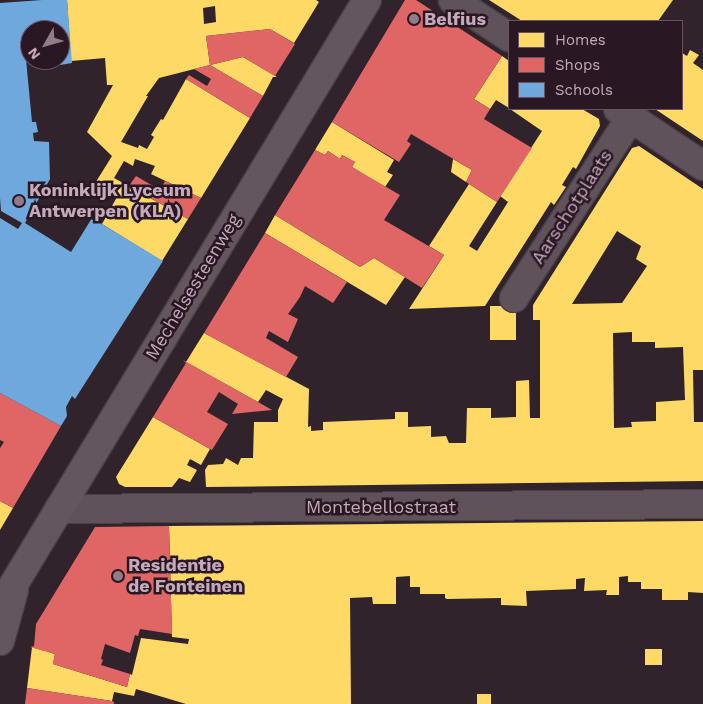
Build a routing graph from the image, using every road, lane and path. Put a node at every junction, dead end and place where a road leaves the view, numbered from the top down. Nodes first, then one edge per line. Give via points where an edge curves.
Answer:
1 (367, 0) edge
2 (453, 0) edge
3 (508, 36) edge
4 (625, 113) edge
5 (703, 166) edge
6 (514, 298) dead end
7 (703, 504) edge
8 (59, 509) junction
9 (18, 574) junction
10 (0, 607) edge
11 (0, 641) edge

1 - 8 main road, Mechelsesteenweg
2 - 3 street
4 - 5 street
4 - 6 street, Aarschotplaats
7 - 8 street, Montebellostraat
8 - 9 main road, Mechelsesteenweg
9 - 10 main road, Mechelsesteenweg
9 - 11 main road, Mechelsesteenweg

